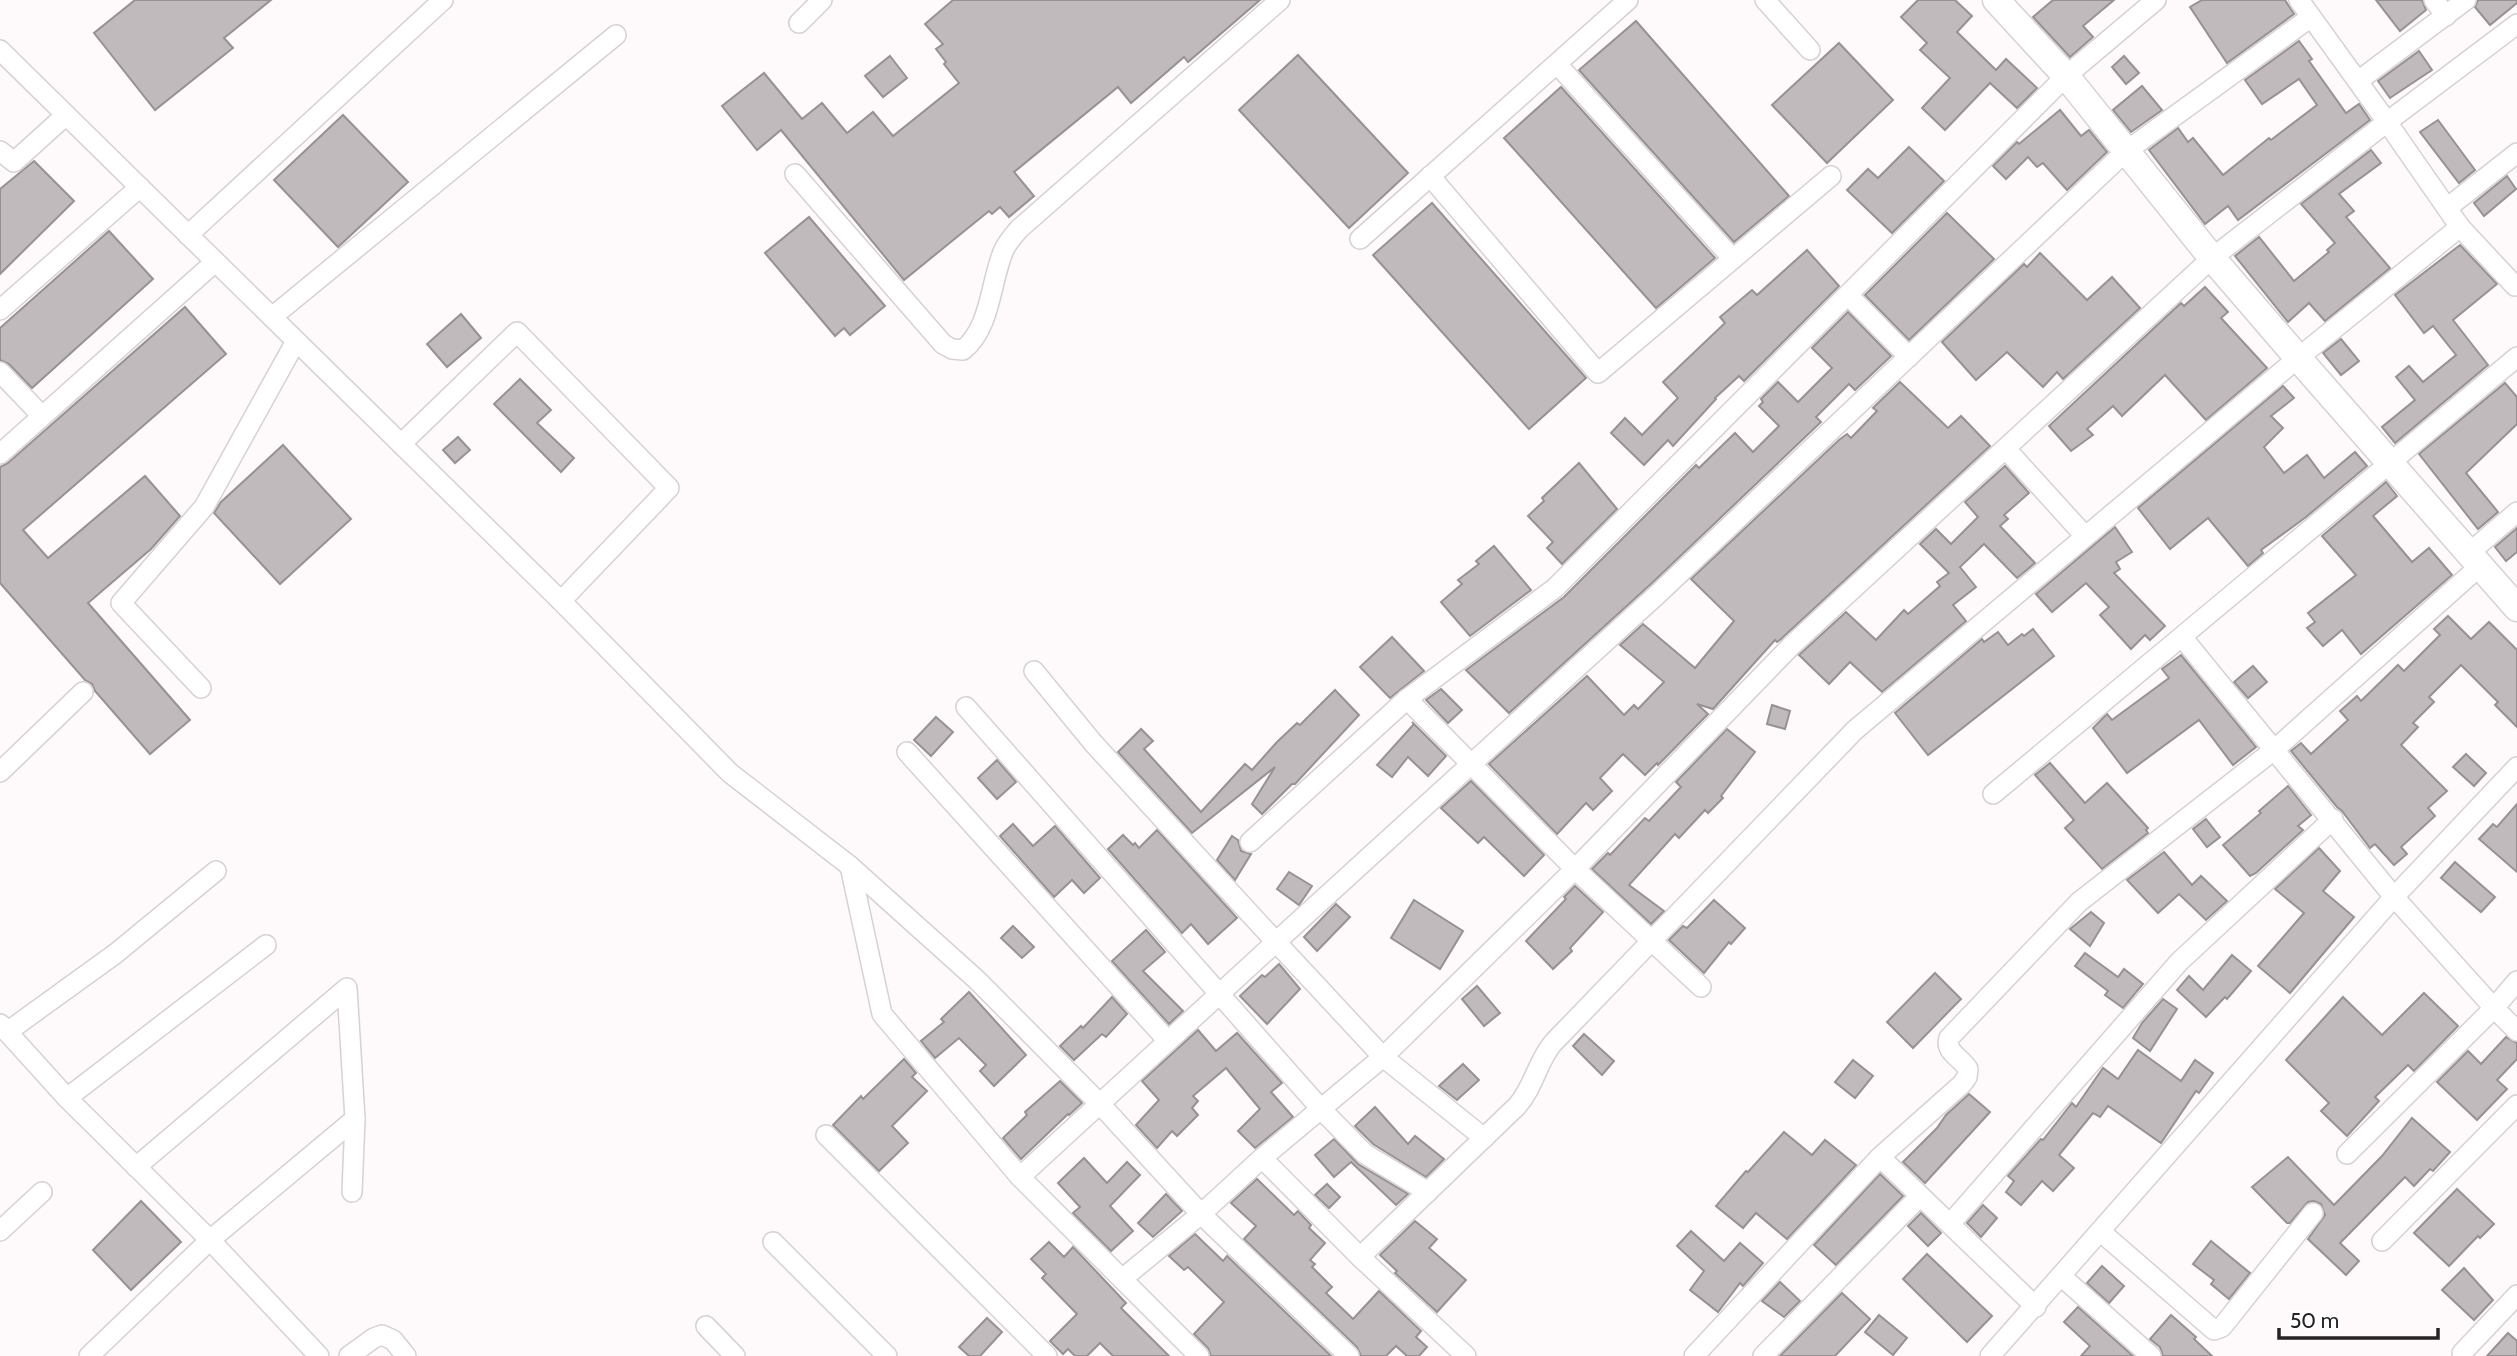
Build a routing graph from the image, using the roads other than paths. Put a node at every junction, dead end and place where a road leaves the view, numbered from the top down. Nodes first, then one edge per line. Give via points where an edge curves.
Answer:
1 (443, 0) edge
2 (822, 0) edge
3 (1280, 0) edge
4 (1628, 0) edge
5 (1765, 0) edge
6 (1996, 0) edge
7 (2155, 0) edge
8 (2299, 0) edge
9 (2466, 0) edge
10 (2440, 8) edge
11 (2311, 18) junction
12 (799, 23) dead end
13 (2516, 28) edge
14 (616, 35) dead end
15 (0, 50) edge
16 (1810, 50) dead end
17 (1557, 64) junction
18 (2066, 76) junction
19 (2358, 81) junction
20 (66, 115) junction
21 (2387, 122) junction
22 (0, 151) edge
23 (2125, 152) junction
24 (2517, 153) edge
25 (794, 174) dead end
26 (1430, 176) junction
27 (1831, 176) dead end
28 (140, 187) junction
29 (2446, 208) junction
30 (2460, 227) junction
31 (188, 235) junction
32 (1360, 239) dead end
33 (2212, 258) junction
34 (1733, 259) junction
35 (215, 261) junction
36 (2516, 286) edge
37 (1849, 296) junction
38 (0, 310) edge
39 (272, 317) junction
40 (296, 341) junction
41 (1909, 356) junction
42 (2517, 357) edge
43 (2298, 358) junction
44 (0, 372) edge
45 (43, 416) junction
46 (401, 444) junction
47 (2007, 449) junction
48 (0, 454) edge
49 (2390, 463) junction
50 (2517, 512) edge
51 (2085, 536) junction
52 (2474, 559) junction
53 (561, 601) junction
54 (2517, 608) edge
55 (2182, 636) junction
56 (1034, 671) dead end
57 (201, 688) dead end
58 (83, 692) dead end
59 (1408, 699) junction
60 (966, 708) dead end
61 (2274, 750) junction
62 (907, 752) dead end
63 (1471, 764) junction
64 (2517, 767) edge
65 (0, 772) edge
66 (1993, 794) dead end
67 (2333, 819) junction
68 (1250, 842) dead end
69 (850, 866) junction
70 (1575, 869) junction
71 (216, 871) dead end
72 (2394, 897) junction
73 (1652, 940) junction
74 (1276, 942) junction
75 (265, 945) dead end
76 (2517, 981) edge
77 (1701, 987) dead end
78 (1221, 995) junction
79 (2494, 1008) junction
80 (4, 1028) edge
81 (2517, 1031) edge
82 (1168, 1041) junction
83 (1383, 1057) junction
84 (67, 1098) junction
85 (1100, 1104) junction
86 (2517, 1105) edge
87 (1321, 1109) junction
88 (355, 1119) junction
89 (826, 1135) dead end
90 (1484, 1138) junction
91 (2347, 1154) dead end
92 (1880, 1157) junction
93 (1262, 1158) junction
94 (136, 1167) junction
95 (1020, 1177) junction
96 (42, 1192) dead end
97 (352, 1192) dead end
98 (1428, 1192) junction
99 (1920, 1196) junction
100 (2313, 1213) dead end
101 (1201, 1214) junction
102 (1950, 1224) junction
103 (0, 1231) edge
104 (2101, 1231) junction
105 (210, 1240) junction
106 (2382, 1241) dead end
107 (773, 1242) dead end
108 (1360, 1257) junction
109 (2061, 1276) junction
110 (1122, 1279) junction
111 (2517, 1294) edge
112 (2036, 1307) junction
113 (706, 1326) dead end
114 (2462, 1353) dead end
115 (89, 1356) edge
116 (319, 1356) edge
117 (349, 1356) edge
118 (406, 1356) edge
119 (736, 1356) edge
120 (887, 1356) edge
121 (1047, 1356) edge
122 (1199, 1356) edge
123 (1349, 1356) edge
124 (1466, 1356) edge
125 (1694, 1356) edge
126 (1763, 1356) edge
127 (1990, 1356) edge
128 (2151, 1356) edge

1 - 31 street
2 - 12 street
3 - 25 street via 1019,229 1004,248 980,329 963,349 943,344
4 - 17 street
5 - 16 street
6 - 18 street
7 - 18 street
8 - 11 street
9 - 10 street
10 - 19 street
11 - 19 street
11 - 23 street
13 - 21 street
14 - 39 street
15 - 20 street
17 - 26 street
17 - 34 street
18 - 23 street
18 - 37 street
19 - 21 street
20 - 22 street via 14,162
20 - 28 street
21 - 29 street
21 - 33 street
23 - 33 street
23 - 41 street
24 - 29 street
26 - 32 street
26 - 34 street via 1598,373
27 - 34 street
28 - 31 street
28 - 38 street
29 - 30 street
30 - 36 street
30 - 43 street
31 - 35 street
33 - 43 street
33 - 47 street
35 - 39 street
35 - 45 street
37 - 41 street
37 - 59 street via 1555,588
39 - 40 street
40 - 46 street
40 - 57 street via 204,507 121,603
41 - 63 street
42 - 49 street
43 - 49 street
43 - 51 street
44 - 45 street
45 - 48 street
46 - 53 street
46 - 53 street via 517,332 669,488
47 - 51 street
47 - 70 street via 1792,645
49 - 52 street
49 - 55 street
50 - 52 street
51 - 73 street via 1855,730
52 - 54 street
52 - 61 street
53 - 69 street via 730,773
55 - 61 street
55 - 66 street
56 - 74 street via 1094,744
58 - 65 street
59 - 63 street
59 - 68 street
60 - 78 street
61 - 67 street
61 - 92 street via 2084,897 1954,1031 1947,1043 1968,1069 1967,1077
62 - 82 street
63 - 70 street
63 - 74 street
64 - 72 street
67 - 72 street
67 - 102 street via 2160,983
69 - 85 street via 977,980
69 - 95 street via 882,1014
70 - 73 street
70 - 83 street
71 - 80 street via 115,954
72 - 79 street
72 - 104 street
73 - 77 street
73 - 90 street via 1553,1043 1525,1097
74 - 78 street
74 - 83 street
75 - 84 street
76 - 79 street
78 - 82 street
78 - 87 street
79 - 81 street
79 - 91 street
80 - 84 street
82 - 85 street
83 - 87 street
83 - 90 street
84 - 94 street
85 - 95 street
85 - 101 street
86 - 106 street
87 - 93 street
87 - 98 street via 1365,1154
88 - 94 street via 347,989
88 - 97 street
88 - 105 street
89 - 121 street
90 - 98 street
92 - 99 street
92 - 125 street
93 - 101 street
93 - 108 street
94 - 105 street
95 - 110 street
96 - 103 street
98 - 108 street
99 - 102 street
99 - 126 street
100 - 104 street via 2222,1327 2214,1330
101 - 110 street
101 - 123 street
102 - 112 street
104 - 109 street
105 - 115 street
105 - 116 street
107 - 120 street
108 - 124 street
109 - 112 street
109 - 128 street
110 - 122 street
111 - 114 street
112 - 127 street
113 - 119 street
117 - 118 street via 382,1335

